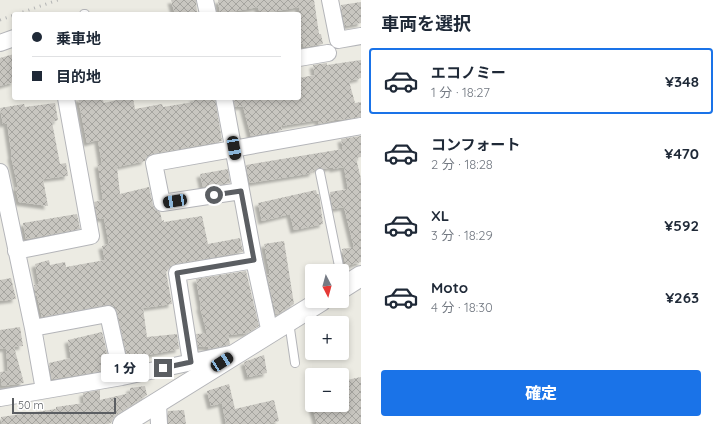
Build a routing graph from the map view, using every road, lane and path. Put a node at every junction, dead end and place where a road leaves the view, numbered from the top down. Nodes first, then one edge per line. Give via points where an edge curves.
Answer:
1 (205, 0) edge
2 (330, 0) edge
3 (208, 12) edge
4 (361, 36) edge
5 (12, 39) edge
6 (0, 43) edge
7 (328, 53) dead end
8 (301, 58) edge
9 (66, 100) edge
10 (224, 100) edge
11 (361, 126) edge
12 (234, 148) junction
13 (0, 172) edge
14 (320, 173) dead end
15 (241, 191) junction
16 (16, 251) junction
17 (254, 260) junction
18 (338, 264) edge
19 (361, 276) edge
20 (349, 280) edge
21 (311, 308) edge
22 (288, 322) junction
23 (33, 328) junction
24 (270, 333) junction
25 (235, 353) junction
26 (191, 362) junction
27 (295, 363) dead end
28 (122, 377) junction
29 (44, 390) junction
30 (0, 398) edge
31 (158, 404) junction
32 (123, 424) edge
33 (159, 424) edge

1 - 3 street
2 - 4 street via 338,40
5 - 6 street
7 - 8 street
9 - 16 street via 91,236
10 - 12 street
11 - 12 street
12 - 15 street
12 - 15 street via 154,164 162,203
13 - 16 street
14 - 18 lane
15 - 17 street
16 - 23 street
17 - 24 street
17 - 26 street via 177,273
19 - 20 street
21 - 22 street
22 - 24 street
22 - 27 lane
23 - 28 street via 108,314
23 - 29 street
24 - 25 street
25 - 26 street
25 - 31 street
26 - 28 street
28 - 29 street
29 - 30 street
31 - 32 street
31 - 33 street

